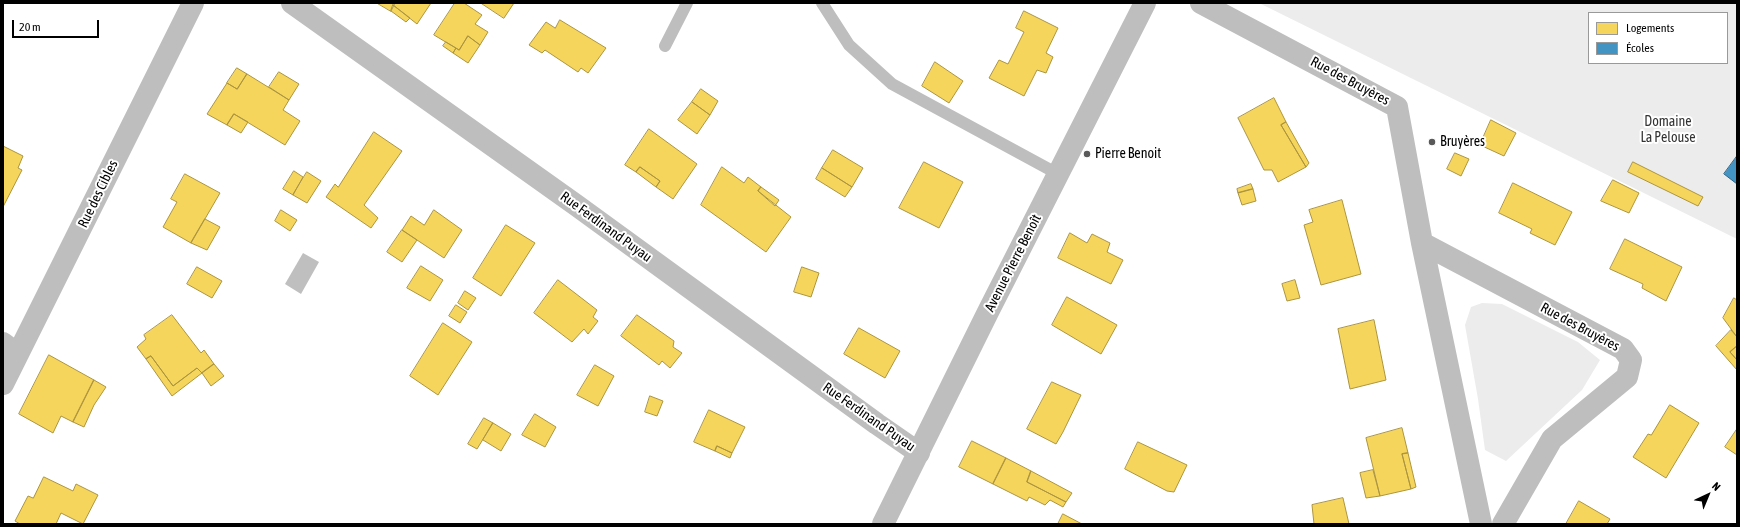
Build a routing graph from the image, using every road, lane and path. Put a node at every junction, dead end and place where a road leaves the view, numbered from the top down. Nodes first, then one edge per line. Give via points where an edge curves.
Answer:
1 (193, 3) edge
2 (292, 3) edge
3 (687, 3) edge
4 (822, 3) edge
5 (1145, 3) edge
6 (1201, 3) edge
7 (665, 46) dead end
8 (1058, 174) junction
9 (1422, 243) junction
10 (11, 348) edge
11 (3, 384) edge
12 (919, 453) junction
13 (883, 524) edge
14 (1481, 524) edge
15 (1503, 524) edge

1 - 10 street, Rue des Cibles
2 - 12 street, Rue Ferdinand Puyau via 576,204
3 - 7 lane
4 - 8 lane via 849,45 892,84
5 - 8 street, Avenue Pierre Benoît
6 - 9 street, Rue des Bruyères via 1397,107
8 - 12 street, Avenue Pierre Benoît
9 - 14 street, Rue des Bruyères
9 - 15 street, Rue des Bruyères via 1623,349 1631,360 1626,378 1552,439
10 - 11 street, Rue des Cibles
12 - 13 street, Avenue Pierre Benoît

